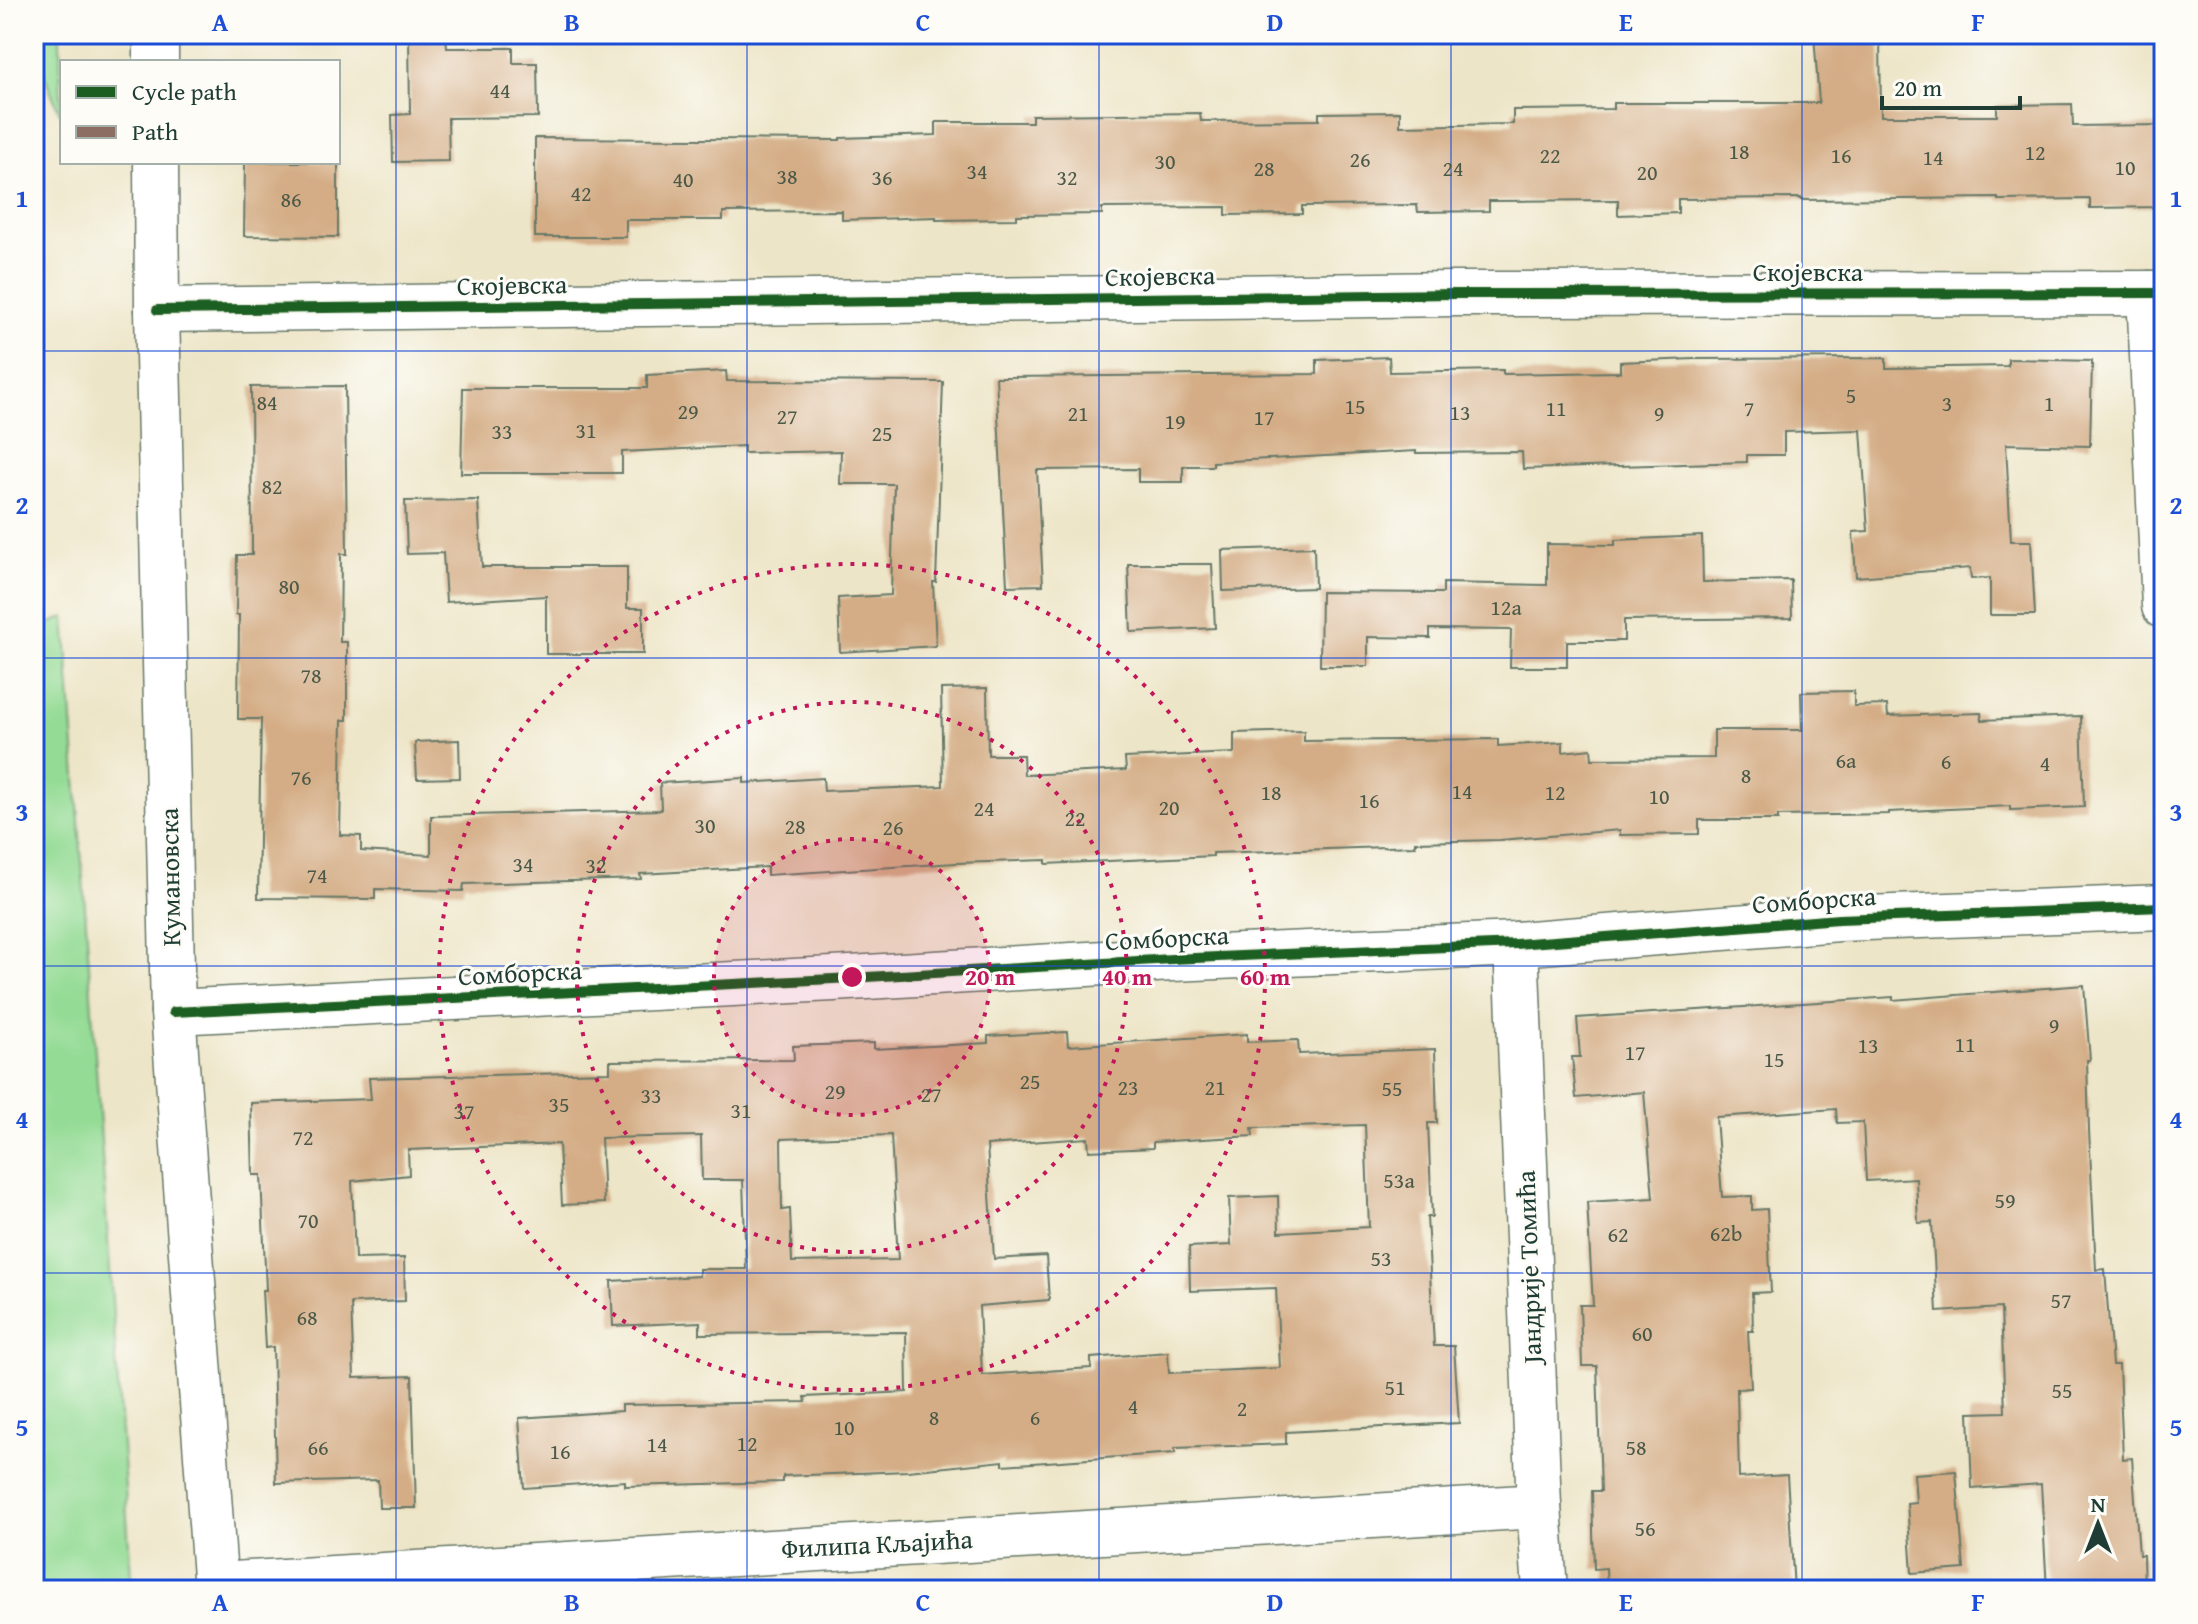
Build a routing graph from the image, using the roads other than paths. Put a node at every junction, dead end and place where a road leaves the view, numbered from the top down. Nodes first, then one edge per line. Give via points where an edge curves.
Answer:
1 (156, 34) edge
2 (156, 60) edge
3 (156, 164) edge
4 (2157, 293) edge
5 (157, 310) junction
6 (2164, 606) edge
7 (2164, 907) edge
8 (1516, 944) junction
9 (173, 1012) junction
10 (1539, 1506) junction
11 (216, 1587) edge
12 (1545, 1590) edge

1 - 2 street
3 - 5 street, Кумановска
4 - 5 street, Скојевска via 1455,294
4 - 6 street
5 - 9 street, Кумановска
7 - 8 street, Сомборска via 1839,919
8 - 9 street, Сомборска
8 - 10 street, Јандрије Томића
9 - 11 street, Кумановска
10 - 11 street, Филипа Кљајића
10 - 12 street, Јандрије Томића

